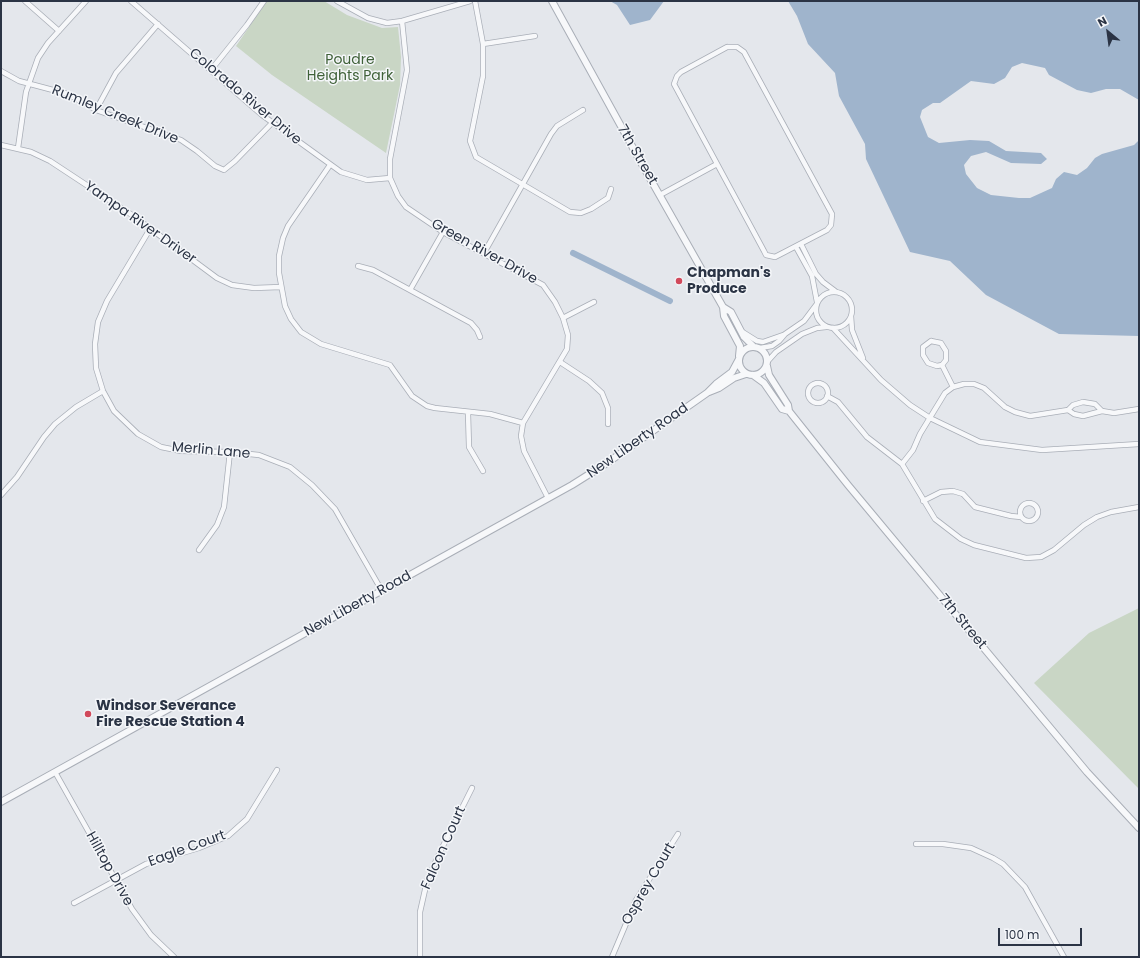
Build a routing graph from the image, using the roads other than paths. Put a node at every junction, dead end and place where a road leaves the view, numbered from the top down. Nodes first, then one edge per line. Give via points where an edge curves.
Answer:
1 (25, 1) edge
2 (86, 1) edge
3 (131, 1) edge
4 (264, 1) edge
5 (337, 1) edge
6 (470, 1) edge
7 (475, 1) edge
8 (552, 1) edge
9 (402, 21) junction
10 (158, 24) junction
11 (59, 31) junction
12 (535, 36) dead end
13 (483, 44) junction
14 (211, 70) junction
15 (1, 72) edge
16 (28, 84) junction
17 (96, 110) junction
18 (583, 110) dead end
19 (272, 123) junction
20 (1, 144) edge
21 (18, 148) junction
22 (717, 164) junction
23 (330, 165) junction
24 (390, 178) junction
25 (522, 184) junction
26 (611, 189) dead end
27 (660, 195) junction
28 (150, 229) junction
29 (443, 232) junction
30 (798, 246) junction
31 (484, 253) junction
32 (358, 266) dead end
33 (281, 287) junction
34 (410, 290) junction
35 (837, 292) junction
36 (594, 302) dead end
37 (817, 303) junction
38 (723, 307) junction
39 (851, 316) junction
40 (564, 318) junction
41 (827, 327) junction
42 (833, 328) junction
43 (740, 330) junction
44 (785, 334) junction
45 (480, 338) dead end
46 (756, 347) junction
47 (739, 357) junction
48 (863, 358) junction
49 (560, 362) junction
50 (767, 364) junction
51 (942, 365) junction
52 (746, 374) junction
53 (753, 375) junction
54 (953, 387) junction
55 (103, 391) junction
56 (707, 393) junction
57 (827, 396) junction
58 (1139, 409) edge
59 (1068, 410) junction
60 (789, 411) junction
61 (1102, 411) junction
62 (468, 413) junction
63 (930, 418) junction
64 (522, 423) junction
65 (608, 424) dead end
66 (1139, 444) edge
67 (230, 452) junction
68 (902, 464) junction
69 (483, 471) dead end
70 (1, 495) edge
71 (548, 498) junction
72 (923, 501) junction
73 (1139, 507) edge
74 (1021, 517) junction
75 (199, 550) dead end
76 (382, 591) junction
77 (277, 770) dead end
78 (55, 772) junction
79 (472, 788) dead end
80 (1, 802) edge
81 (1139, 828) edge
82 (678, 834) dead end
83 (916, 844) dead end
84 (115, 880) junction
85 (74, 902) dead end
86 (174, 957) edge
87 (420, 957) edge
88 (612, 957) edge
89 (1064, 957) edge

1 - 11 street
2 - 11 street
3 - 10 street, Colorado River Drive
4 - 14 street
5 - 9 street via 378,22
6 - 9 street
7 - 13 street
8 - 27 street, 7th Street
9 - 24 street, Green River Drive via 407,70 390,159
10 - 14 street, Colorado River Drive
10 - 17 street via 116,73
11 - 16 street via 38,58
12 - 13 street
13 - 25 street via 483,76 470,142 476,157
14 - 19 street, Colorado River Drive
15 - 16 street, Rumley Creek Drive
16 - 17 street, Rumley Creek Drive via 68,94
16 - 21 street
17 - 19 street, Rumley Creek Drive via 181,140 214,166 224,170
18 - 25 street via 557,126
19 - 23 street, Colorado River Drive
20 - 21 street, Yampa River Driver
21 - 28 street, Yampa River Driver via 50,161
22 - 27 street
22 - 30 street via 766,255 775,257
22 - 30 street via 674,84 681,72 727,47 737,46 744,52 832,214 832,226
23 - 24 street, Colorado River Drive via 352,177 367,180
23 - 33 street via 288,226 279,256
24 - 29 street, Green River Drive via 406,207
25 - 26 street via 570,212 581,213 608,198
25 - 31 street
27 - 38 street, 7th Street
28 - 33 street, Yampa River Driver via 217,278 232,285 254,288
28 - 55 street, Merlin Lane via 107,301 98,322 95,360
29 - 31 street, Green River Drive
29 - 34 street
30 - 35 street via 823,282
30 - 37 street via 812,276
31 - 40 street, Green River Drive via 543,285
32 - 34 street via 374,270
33 - 62 street via 285,306 301,332 321,344 386,362 394,369 412,396 427,406
34 - 45 street via 471,323 478,330
35 - 37 street via 828,293
35 - 39 street via 845,295 850,302
36 - 40 street
37 - 41 street via 818,320
37 - 44 street via 804,321
38 - 43 street, 7th Street via 731,312
38 - 47 street, 7th Street via 724,316 740,346
39 - 42 street via 844,325
39 - 48 street via 852,330
40 - 49 street, Green River Drive via 568,335 567,349
41 - 42 street
41 - 50 street via 802,334 776,352
42 - 48 street via 844,338 851,350
43 - 44 street via 763,342
43 - 46 street, 7th Street via 746,341
44 - 46 street via 772,346
46 - 47 street via 743,350
46 - 50 street via 765,352
47 - 52 street via 741,369
47 - 56 street, New Liberty Road via 732,372
48 - 63 street via 892,390
49 - 64 street, Green River Drive
49 - 65 street via 602,393 608,408
50 - 53 street via 763,371
50 - 60 street, 7th Street via 769,375 788,405
51 - 51 street via 946,356 941,343 926,343 922,351 928,363
51 - 54 street
52 - 53 street
52 - 56 street, New Liberty Road
53 - 60 street, 7th Street via 764,383 782,409
54 - 59 street via 974,384 984,388 1004,407 1030,416
54 - 63 street via 945,393
55 - 67 street, Merlin Lane via 114,411 138,434 151,442 181,451
55 - 70 street via 76,407 55,424 17,478
56 - 71 street, New Liberty Road via 590,475
57 - 57 street via 827,389 822,384 814,384 808,391 809,398 817,403 823,402
57 - 68 street via 838,402 866,437
58 - 61 street via 1114,413
59 - 61 street via 1083,416
59 - 61 street via 1073,404 1083,402 1095,404
60 - 81 street, 7th Street via 1087,772
62 - 64 street via 490,414
62 - 69 street via 469,447
63 - 66 street via 980,442 1042,450
63 - 68 street via 913,450
64 - 71 street via 524,451
67 - 75 street via 224,507 217,525
67 - 76 street, Merlin Lane via 259,455 290,467 312,485 335,509
68 - 72 street
71 - 76 street, New Liberty Road
72 - 73 street via 935,519 961,540 1026,558 1041,557 1054,550 1097,517
72 - 74 street via 941,492 953,490 962,494 975,507
74 - 74 street via 1026,521 1033,520 1038,514 1038,508 1030,502 1024,503 1020,508
76 - 78 street, New Liberty Road
77 - 84 street, Eagle Court via 246,819 228,836 146,864
78 - 80 street, New Liberty Road
78 - 84 street, Hilltop Drive
79 - 87 street, Falcon Court via 427,881 419,921
82 - 88 street, Osprey Court via 636,900
83 - 89 street via 971,848 1003,864 1025,887
84 - 85 street, Eagle Court
84 - 86 street, Hilltop Drive via 143,926

